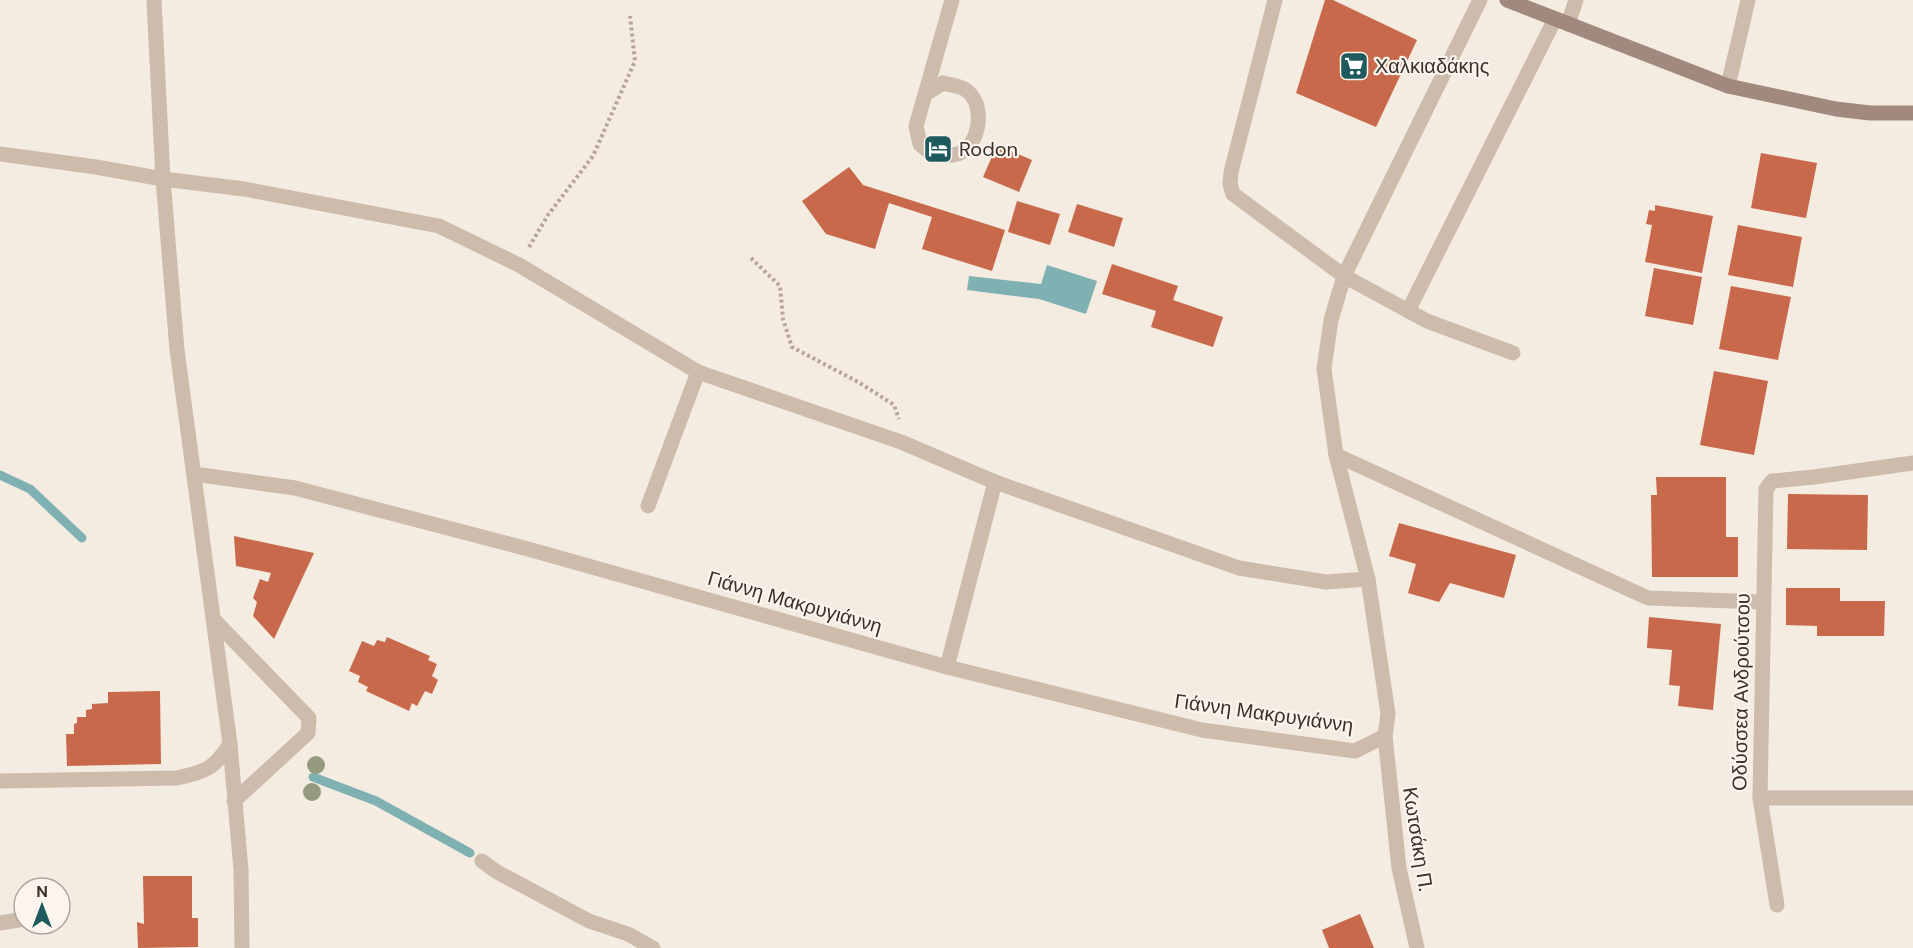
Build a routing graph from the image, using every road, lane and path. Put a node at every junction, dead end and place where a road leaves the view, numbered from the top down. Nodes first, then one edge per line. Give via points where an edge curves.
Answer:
1 (154, 0) edge
2 (952, 0) edge
3 (1275, 0) edge
4 (1480, 0) edge
5 (1507, 0) edge
6 (1576, 0) edge
7 (1748, 0) edge
8 (630, 16) dead end
9 (1562, 21) junction
10 (1728, 86) junction
11 (925, 94) junction
12 (1913, 113) edge
13 (0, 154) edge
14 (163, 179) junction
15 (751, 258) dead end
16 (519, 265) junction
17 (1344, 276) junction
18 (1408, 311) junction
19 (1513, 353) dead end
20 (698, 372) junction
21 (901, 442) junction
22 (1336, 455) junction
23 (1913, 463) edge
24 (194, 474) junction
25 (995, 482) junction
26 (648, 506) dead end
27 (1368, 579) junction
28 (1762, 602) junction
29 (214, 620) junction
30 (947, 667) junction
31 (1385, 736) junction
32 (230, 744) junction
33 (0, 781) edge
34 (1761, 798) junction
35 (1913, 798) edge
36 (234, 801) junction
37 (482, 861) dead end
38 (1777, 905) dead end
39 (242, 948) edge
40 (653, 948) edge
41 (1417, 948) edge

1 - 14 street
2 - 11 street
3 - 17 street via 1230,184 1233,194
4 - 17 street, Κωτσάκη Π.
5 - 9 main road
6 - 9 street
7 - 10 street
8 - 16 path via 635,61 593,156 548,215
9 - 10 main road
9 - 18 street
10 - 12 main road via 1836,109
11 - 11 street via 916,126 920,144 934,156 965,150 977,132 978,107 966,90 944,83
13 - 14 street
14 - 16 street via 244,189 439,226
14 - 24 street via 177,350
15 - 21 path via 780,286 783,319 792,347 894,405 901,425
16 - 20 street
17 - 18 street
17 - 22 street, Κωτσάκη Π. via 1331,320 1324,369
18 - 19 street
20 - 21 street
20 - 26 street
21 - 25 street
22 - 27 street, Κωτσάκη Π.
22 - 28 street via 1648,598
23 - 28 street, Οδύσσεα Ανδρούτσου via 1772,481 1766,489
24 - 29 street
24 - 30 street, Γιάννη Μακρυγιάννη via 295,488
25 - 27 street via 1239,568 1326,582
25 - 30 street
27 - 31 street, Κωτσάκη Π. via 1388,714
28 - 34 street, Οδύσσεα Ανδρούτσου
29 - 32 street
29 - 36 street via 309,718 308,733
30 - 31 street, Γιάννη Μακρυγιάννη via 1202,729 1355,751
31 - 41 street, Κωτσάκη Π. via 1399,868
32 - 33 street via 220,759 203,772 177,778
32 - 36 street
34 - 35 street
34 - 38 street, Οδύσσεα Ανδρούτσου
36 - 39 street via 241,870
37 - 40 street via 589,921 628,933

